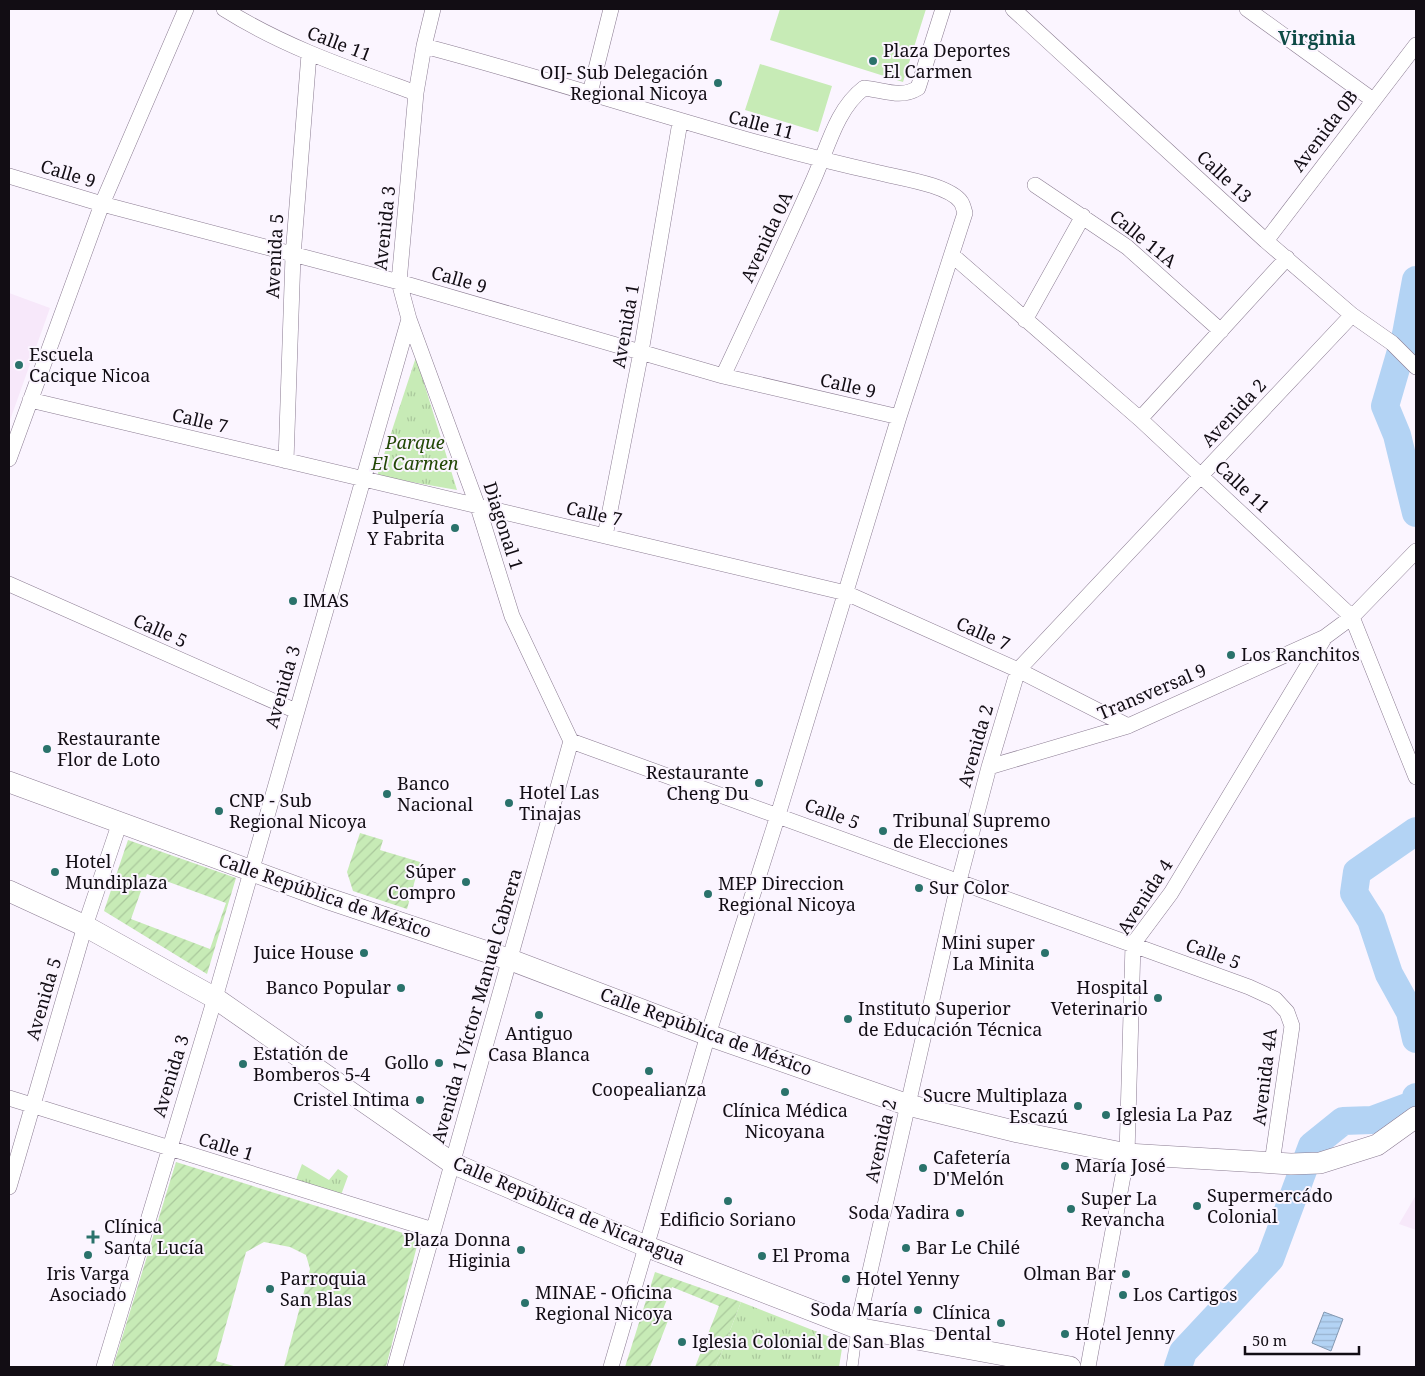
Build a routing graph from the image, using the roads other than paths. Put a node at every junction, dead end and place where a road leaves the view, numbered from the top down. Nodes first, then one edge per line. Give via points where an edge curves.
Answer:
1 (186, 9) edge
2 (224, 9) edge
3 (433, 9) edge
4 (611, 9) edge
5 (943, 9) edge
6 (1013, 9) edge
7 (1251, 10) edge
8 (424, 46) junction
9 (1416, 46) edge
10 (309, 54) junction
11 (416, 93) junction
12 (590, 93) junction
13 (1373, 100) junction
14 (680, 122) junction
15 (823, 161) junction
16 (9, 176) edge
17 (1035, 185) dead end
18 (102, 204) junction
19 (1082, 216) junction
20 (1266, 241) junction
21 (952, 255) junction
22 (293, 256) junction
23 (1287, 258) junction
24 (399, 282) junction
25 (1352, 314) junction
26 (409, 319) junction
27 (1025, 320) junction
28 (1221, 330) junction
29 (641, 352) junction
30 (1413, 364) edge
31 (723, 376) junction
32 (30, 400) junction
33 (898, 417) junction
34 (1140, 419) junction
35 (9, 459) edge
36 (286, 461) junction
37 (1202, 475) junction
38 (362, 478) junction
39 (478, 507) junction
40 (605, 536) junction
41 (1416, 551) edge
42 (9, 584) edge
43 (846, 593) junction
44 (1352, 617) junction
45 (1325, 637) junction
46 (1018, 670) junction
47 (296, 711) junction
48 (1128, 726) junction
49 (571, 741) junction
50 (989, 767) junction
51 (1416, 777) edge
52 (9, 782) edge
53 (778, 815) junction
54 (120, 822) junction
55 (249, 870) junction
56 (959, 881) junction
57 (9, 891) edge
58 (85, 926) junction
59 (1133, 944) junction
60 (511, 960) junction
61 (1249, 987) joint
62 (215, 998) junction
63 (708, 1035) junction
64 (9, 1098) edge
65 (33, 1105) junction
66 (908, 1105) junction
67 (1416, 1117) edge
68 (169, 1149) junction
69 (1127, 1154) junction
70 (452, 1163) junction
71 (1281, 1164) junction
72 (9, 1187) edge
73 (433, 1230) junction
74 (648, 1247) junction
75 (857, 1328) junction
76 (104, 1367) edge
77 (395, 1367) edge
78 (612, 1367) edge
79 (852, 1367) edge
80 (1070, 1367) edge
81 (1088, 1367) edge

1 - 18 street
2 - 10 street, Calle 11 via 256,29
3 - 8 street, Avenida 3
4 - 12 street
5 - 15 street, Avenida 0A via 918,88 900,95 864,88 852,97 842,112
6 - 20 street, Calle 13
7 - 13 street
8 - 11 street, Avenida 3
8 - 12 street, Calle 11
9 - 13 street, Avenida 0B
10 - 11 street, Calle 11
10 - 22 street, Avenida 5
11 - 24 street, Avenida 3
12 - 14 street, Calle 11
13 - 20 street, Avenida 0B
14 - 15 street, Calle 11
14 - 29 street, Avenida 1
15 - 21 street, Calle 11 via 946,191 961,202 965,213
15 - 31 street, Avenida 0A
16 - 18 street, Calle 9
17 - 19 street, Calle 11A
18 - 22 street, Calle 9
18 - 32 street
19 - 27 street
19 - 28 street, Calle 11A via 1127,246
20 - 23 street, Calle 13
21 - 27 street, Calle 11
21 - 33 street
22 - 24 street, Calle 9
22 - 36 street, Avenida 5
23 - 25 street, Calle 13
23 - 28 street
24 - 26 street, Avenida 3
24 - 29 street, Calle 9
25 - 30 street, Calle 13 via 1392,343
25 - 37 street, Avenida 2
26 - 38 street, Avenida 3
26 - 39 street, Diagonal 1
27 - 34 street, Calle 11
28 - 34 street
29 - 31 street, Calle 9
29 - 40 street, Avenida 1
31 - 33 street, Calle 9
32 - 35 street
32 - 36 street, Calle 7
33 - 43 street
34 - 37 street, Calle 11
36 - 38 street, Calle 7
37 - 44 street, Calle 11
37 - 46 street, Avenida 2
38 - 39 street, Calle 7
38 - 47 street, Avenida 3
39 - 40 street, Calle 7
39 - 49 street, Diagonal 1 via 512,616
40 - 43 street, Calle 7
41 - 44 street, Avenida 4
42 - 47 street, Calle 5
43 - 46 street, Calle 7
43 - 53 street
44 - 45 street, Avenida 4
44 - 51 street, Calle 11
45 - 48 street, Transversal 9
45 - 59 street, Avenida 4 via 1171,893
46 - 48 street, Calle 7
46 - 50 street, Avenida 2
47 - 55 street, Avenida 3
48 - 50 street, Transversal 9
49 - 53 street, Calle 5
49 - 60 street, Avenida 1 Víctor Manuel Cabrera
50 - 56 street, Avenida 2
52 - 54 main road, Calle República de México
53 - 56 street, Calle 5
53 - 63 street
54 - 55 main road, Calle República de México
54 - 58 street, Avenida 5
55 - 60 main road, Calle República de México
55 - 62 street, Avenida 3
56 - 59 street, Calle 5
56 - 66 street, Avenida 2
57 - 58 main road, Calle República de Nicaragua
58 - 62 main road, Calle República de Nicaragua
58 - 65 street, Avenida 5
59 - 61 street, Calle 5
59 - 69 street, Avenida 4
60 - 63 main road, Calle República de México
60 - 70 street, Avenida 1 Víctor Manuel Cabrera
61 - 71 street, Avenida 4A via 1275,999 1287,1012 1292,1026
62 - 68 street, Avenida 3
62 - 70 main road, Calle República de Nicaragua
63 - 66 main road, Calle República de México
63 - 74 street
64 - 65 street, Calle 1
65 - 68 street, Calle 1
65 - 72 street, Avenida 5
66 - 69 main road, Calle República de México
66 - 75 street, Avenida 2
67 - 71 main road, Calle República de México via 1377,1145 1320,1163
68 - 73 street, Calle 1
68 - 76 street, Avenida 3
69 - 71 main road, Calle República de México
69 - 81 street, Avenida 4
70 - 73 street, Avenida 1 Víctor Manuel Cabrera
70 - 74 main road, Calle República de Nicaragua
73 - 77 street, Avenida 1 Víctor Manuel Cabrera
74 - 75 main road, Calle República de Nicaragua
74 - 78 street
75 - 79 street, Avenida 2
75 - 80 main road, Calle República de Nicaragua

